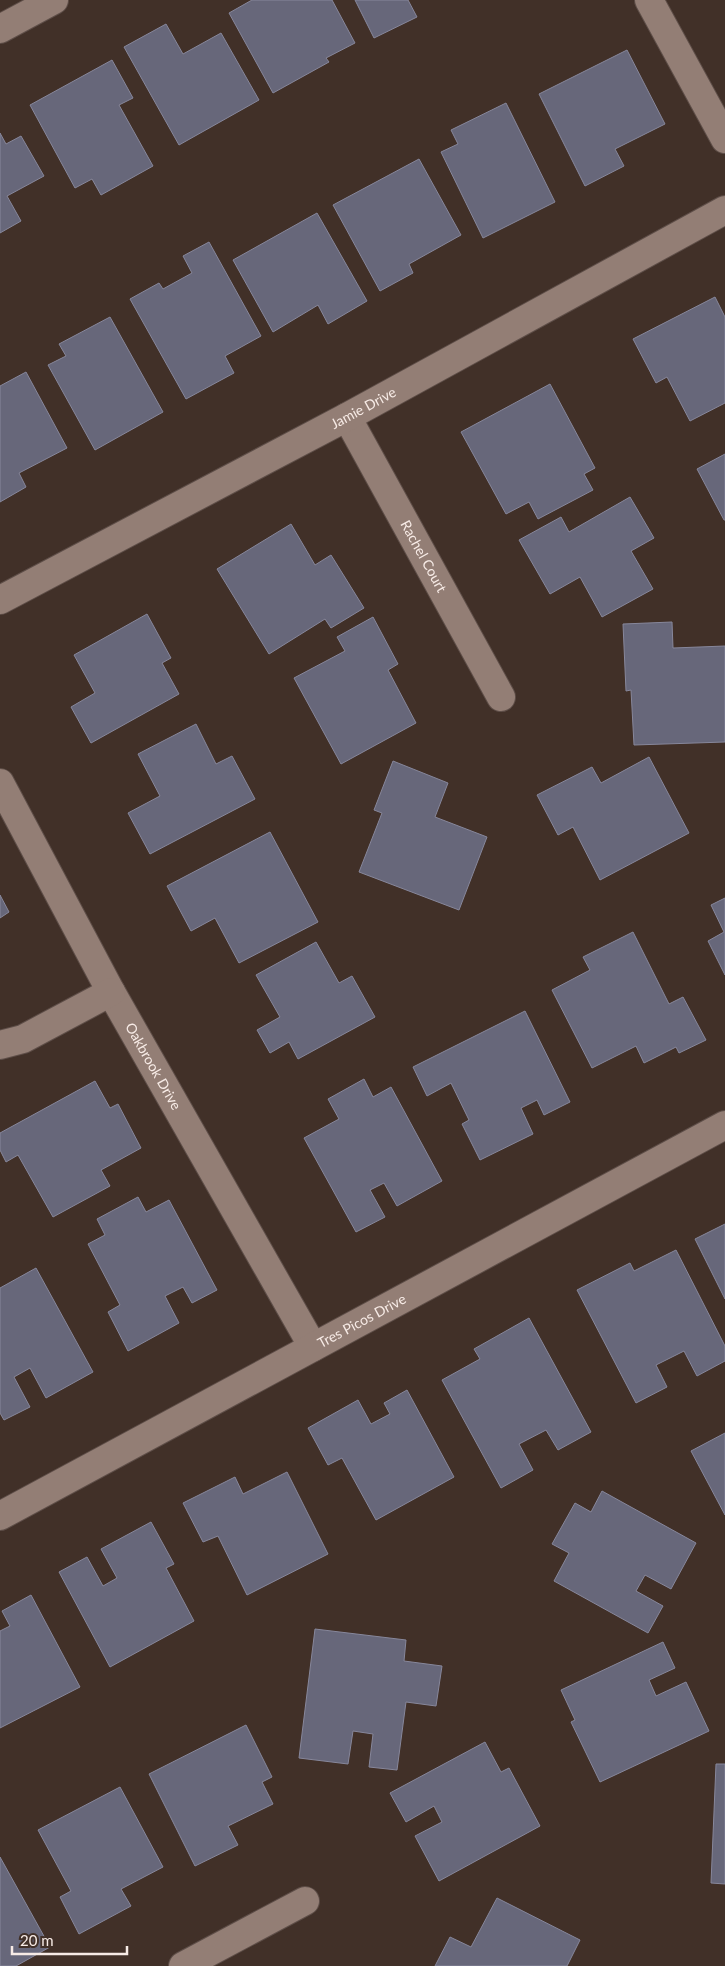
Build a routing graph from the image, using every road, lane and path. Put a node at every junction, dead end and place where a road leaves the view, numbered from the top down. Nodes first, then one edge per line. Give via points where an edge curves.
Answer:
1 (54, 0) edge
2 (649, 0) edge
3 (0, 29) edge
4 (725, 139) edge
5 (725, 210) edge
6 (347, 417) junction
7 (0, 600) edge
8 (501, 697) dead end
9 (0, 783) edge
10 (111, 992) junction
11 (0, 1044) edge
12 (725, 1126) edge
13 (313, 1347) junction
14 (0, 1516) edge
15 (305, 1901) dead end
16 (183, 1966) edge

1 - 3 street
2 - 4 street
5 - 6 street, Jamie Drive
6 - 7 street, Jamie Drive
6 - 8 street, Rachel Court
9 - 10 street, Oakbrook Drive
10 - 11 street via 24,1039
10 - 13 street, Oakbrook Drive
12 - 13 street, Tres Picos Drive
13 - 14 street, Tres Picos Drive
15 - 16 street

